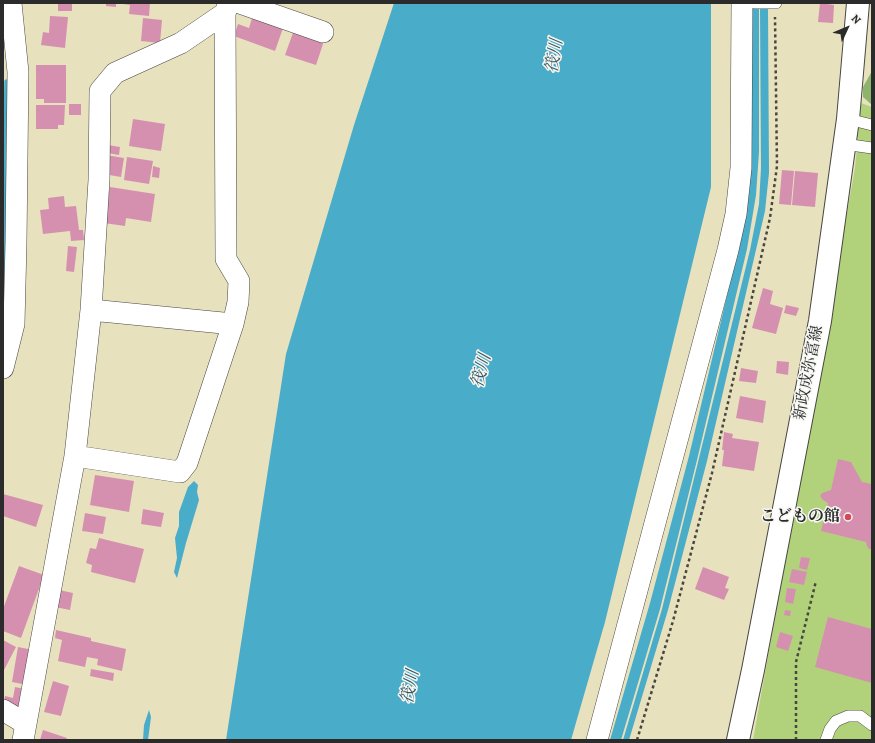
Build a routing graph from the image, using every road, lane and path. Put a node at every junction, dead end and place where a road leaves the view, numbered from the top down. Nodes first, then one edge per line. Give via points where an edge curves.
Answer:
1 (11, 3) edge
2 (742, 3) edge
3 (755, 3) edge
4 (771, 3) edge
5 (858, 3) edge
6 (776, 4) edge
7 (231, 6) edge
8 (323, 32) dead end
9 (11, 70) edge
10 (848, 119) junction
11 (872, 125) edge
12 (844, 144) junction
13 (872, 148) edge
14 (91, 310) junction
15 (233, 324) junction
16 (3, 368) edge
17 (75, 456) junction
18 (816, 582) dead end
19 (3, 710) edge
20 (872, 725) edge
21 (25, 732) edge
22 (597, 740) edge
23 (637, 740) edge
24 (738, 740) edge
25 (796, 740) edge
26 (826, 740) edge

1 - 9 street
2 - 22 street via 741,168 736,214
3 - 4 lane
4 - 6 lane
5 - 10 main road, 新政成弥富線
6 - 23 path via 774,25 777,166 770,218 712,473 673,621
7 - 8 street
7 - 14 street via 181,43 115,73 100,91 99,180
7 - 15 street via 226,259 239,281
9 - 16 street via 16,243 14,324
10 - 11 lane
10 - 12 main road, 新政成弥富線
12 - 13 lane
12 - 24 main road, 新政成弥富線 via 820,321
14 - 15 street
14 - 17 street
15 - 17 street via 187,462 180,472
17 - 21 street
18 - 25 path via 796,662
19 - 21 street
20 - 26 lane via 860,716 848,716 836,721

